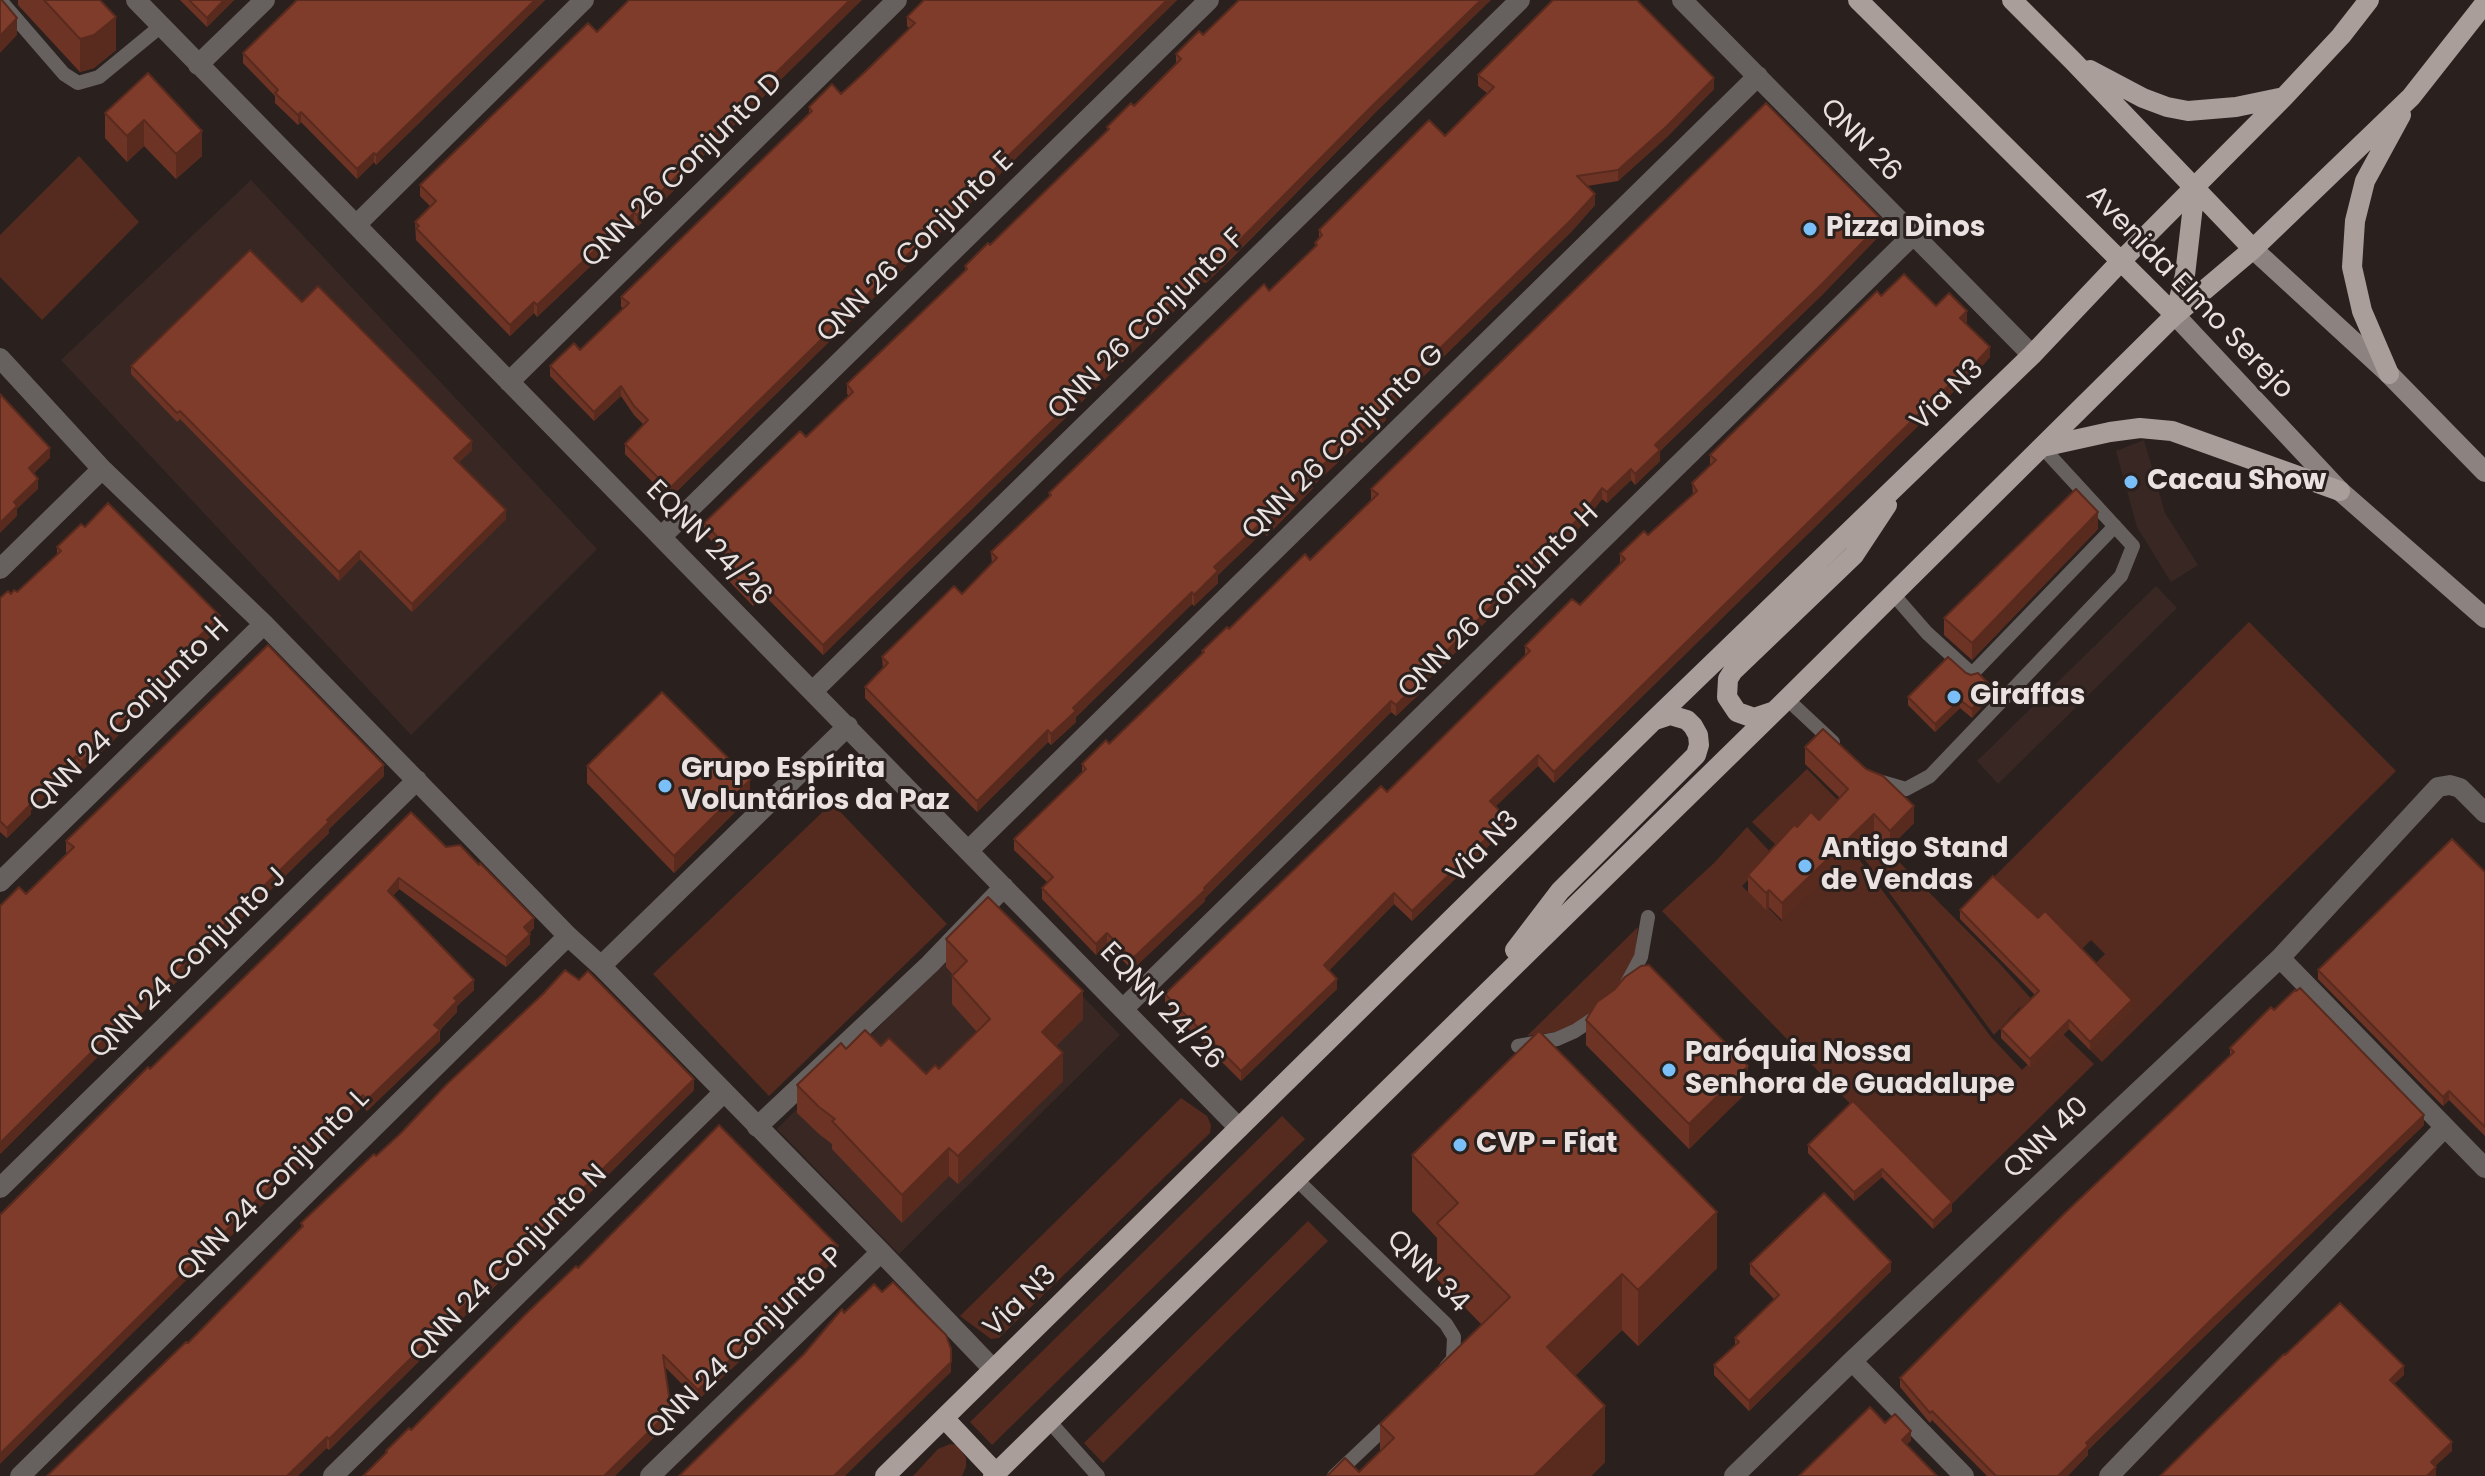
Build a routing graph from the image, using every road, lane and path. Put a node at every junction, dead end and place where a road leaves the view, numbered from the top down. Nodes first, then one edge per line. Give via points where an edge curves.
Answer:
1 (0, 0) edge
2 (136, 0) edge
3 (265, 0) edge
4 (584, 0) edge
5 (897, 0) edge
6 (1209, 0) edge
7 (1520, 0) edge
8 (1682, 0) edge
9 (1858, 0) edge
10 (2012, 0) edge
11 (2369, 0) edge
12 (2485, 3) edge
13 (161, 26) junction
14 (2073, 61) junction
15 (198, 65) junction
16 (1758, 76) junction
17 (2284, 97) junction
18 (2411, 97) junction
19 (2195, 188) junction
20 (356, 225) junction
21 (1913, 235) junction
22 (2253, 249) junction
23 (2122, 260) junction
24 (2175, 315) junction
25 (2032, 355) junction
26 (0, 358) edge
27 (2389, 374) junction
28 (509, 382) junction
29 (2042, 447) junction
30 (102, 469) junction
31 (1909, 472) junction
32 (2485, 472) edge
33 (2340, 491) junction
34 (2115, 526) junction
35 (662, 536) junction
36 (0, 569) edge
37 (1893, 594) junction
38 (2485, 618) edge
39 (264, 624) junction
40 (813, 691) junction
41 (1779, 705) junction
42 (1653, 721) junction
43 (848, 726) junction
44 (1841, 749) edge
45 (1862, 769) edge
46 (417, 780) junction
47 (2485, 813) edge
48 (969, 850) junction
49 (0, 882) edge
50 (1004, 887) junction
51 (1648, 917) dead end
52 (568, 936) junction
53 (2280, 958) junction
54 (601, 966) junction
55 (1474, 1004) junction
56 (1123, 1009) junction
57 (1518, 1046) edge
58 (724, 1092) junction
59 (757, 1127) junction
60 (1239, 1128) junction
61 (2444, 1128) junction
62 (2485, 1168) edge
63 (1296, 1179) junction
64 (0, 1188) edge
65 (881, 1252) junction
66 (1852, 1361) junction
67 (993, 1369) junction
68 (1435, 1380) edge
69 (1402, 1412) edge
70 (944, 1418) junction
71 (1049, 1421) junction
72 (994, 1474) edge
73 (20, 1476) edge
74 (333, 1476) edge
75 (650, 1476) edge
76 (885, 1476) edge
77 (1098, 1476) edge
78 (1334, 1476) edge
79 (1734, 1476) edge
80 (1964, 1476) edge
81 (2109, 1476) edge

1 - 13 lane via 64,74 78,83 99,77
2 - 13 street, EQNN 24/26
3 - 15 street
4 - 20 street
5 - 28 street, QNN 26 Conjunto D
6 - 35 street, QNN 26 Conjunto E
7 - 40 street, QNN 26 Conjunto F
8 - 16 street, QNN 26
9 - 23 main road, Avenida Elmo Serejo
10 - 14 main road
11 - 17 main road, Via N3
12 - 18 main road
13 - 15 street, EQNN 24/26
14 - 17 main road via 2143,98 2188,111
14 - 19 main road
15 - 20 street, EQNN 24/26
16 - 21 street, QNN 26
16 - 48 street, QNN 26 Conjunto G
17 - 19 main road, Via N3
18 - 22 main road
18 - 27 main road via 2365,181 2355,221 2352,267 2362,311
19 - 22 main road
19 - 23 main road, Via N3
19 - 24 main road
20 - 28 street, EQNN 24/26
21 - 25 street, QNN 26
21 - 56 street, QNN 26 Conjunto H
22 - 24 main road
22 - 27 main road
23 - 24 main road, Avenida Elmo Serejo
23 - 25 main road, Via N3
24 - 29 main road
24 - 33 main road, Avenida Elmo Serejo
25 - 31 main road, Via N3
26 - 30 street
27 - 32 main road
28 - 35 street, EQNN 24/26
29 - 33 main road via 2140,428 2172,431
29 - 34 lane
29 - 37 main road
30 - 36 street
30 - 39 street
31 - 41 main road via 1854,555 1728,679 1727,697 1737,712 1754,718
31 - 42 main road, Via N3
33 - 38 main road, Avenida Elmo Serejo
34 - 37 lane via 1972,674
34 - 45 lane via 2133,546 2121,576 1930,776 1906,789 1873,779
35 - 40 street, EQNN 24/26
37 - 41 main road
39 - 46 street
39 - 49 street, QNN 24 Conjunto H
40 - 43 street, EQNN 24/26
41 - 44 lane
41 - 55 main road
42 - 55 main road via 1670,715 1687,720 1698,735 1696,755 1560,891
42 - 60 main road, Via N3
43 - 48 street, EQNN 24/26
43 - 54 street
46 - 52 street
46 - 64 street, QNN 24 Conjunto J
47 - 53 street, QNN 40 via 2460,788 2438,787
48 - 50 street, EQNN 24/26
50 - 56 street, EQNN 24/26
50 - 59 street
51 - 57 lane via 1641,957 1608,1008 1557,1039
52 - 54 street
52 - 73 street, QNN 24 Conjunto L
53 - 61 street
53 - 66 street, QNN 40
54 - 58 street
55 - 63 main road
56 - 60 street, EQNN 24/26
58 - 59 street
58 - 74 street, QNN 24 Conjunto N
59 - 65 street
60 - 67 main road, Via N3
61 - 62 street
61 - 81 street
63 - 68 lane, QNN 34 via 1446,1324 1454,1337 1453,1359
63 - 71 main road
65 - 67 street
65 - 75 street, QNN 24 Conjunto P
66 - 79 street, QNN 40
66 - 80 street
67 - 70 main road, Via N3
69 - 78 lane
70 - 72 main road
70 - 76 main road, Via N3
71 - 72 main road
71 - 77 lane

